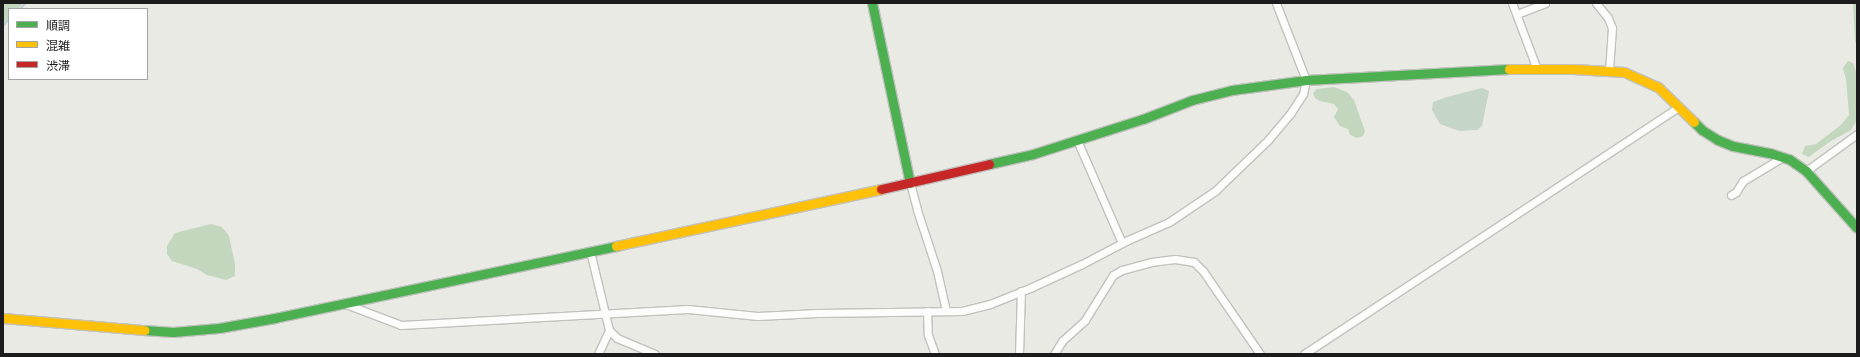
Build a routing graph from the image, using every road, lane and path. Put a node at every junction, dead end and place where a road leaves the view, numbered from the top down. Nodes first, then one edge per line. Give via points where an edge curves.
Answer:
1 (872, 3) edge
2 (1276, 3) edge
3 (1512, 3) edge
4 (1545, 3) edge
5 (1596, 3) edge
6 (1517, 14) junction
7 (1537, 69) junction
8 (1609, 72) junction
9 (1306, 80) junction
10 (1678, 106) junction
11 (1857, 134) edge
12 (1076, 140) junction
13 (1783, 157) junction
14 (1806, 171) junction
15 (910, 183) junction
16 (1731, 195) dead end
17 (1857, 228) edge
18 (1122, 243) junction
19 (590, 251) junction
20 (1021, 291) junction
21 (343, 303) junction
22 (927, 311) junction
23 (946, 311) junction
24 (604, 313) junction
25 (3, 318) edge
26 (609, 330) junction
27 (598, 354) edge
28 (655, 354) edge
29 (935, 354) edge
30 (1019, 354) edge
31 (1054, 354) edge
32 (1260, 354) edge
33 (1304, 354) edge

1 - 15 street
2 - 9 street
3 - 6 street
4 - 6 street
5 - 8 street via 1608,18 1612,28
6 - 7 street
7 - 8 street
7 - 9 street
8 - 10 street via 1624,72 1642,78 1658,87
9 - 12 street via 1232,90 1192,100
9 - 18 street via 1303,94 1290,114 1268,140 1215,191 1169,222
10 - 13 street via 1702,130 1718,140 1733,146
10 - 33 street
11 - 14 street
12 - 15 street via 1033,154
12 - 18 street
13 - 14 street
13 - 16 street via 1748,177
14 - 17 street
15 - 19 street
15 - 23 street via 937,271
18 - 20 street
19 - 21 street
19 - 24 street
20 - 23 street via 990,304 962,311
20 - 30 street
21 - 24 street via 401,325
21 - 25 street via 219,328 173,332
22 - 23 street
22 - 24 street via 758,316 688,309
22 - 29 street via 928,335
24 - 26 street
26 - 27 street
26 - 28 street via 617,338
31 - 32 street via 1062,341 1085,320 1113,275 1150,262 1175,259 1194,262 1203,271

